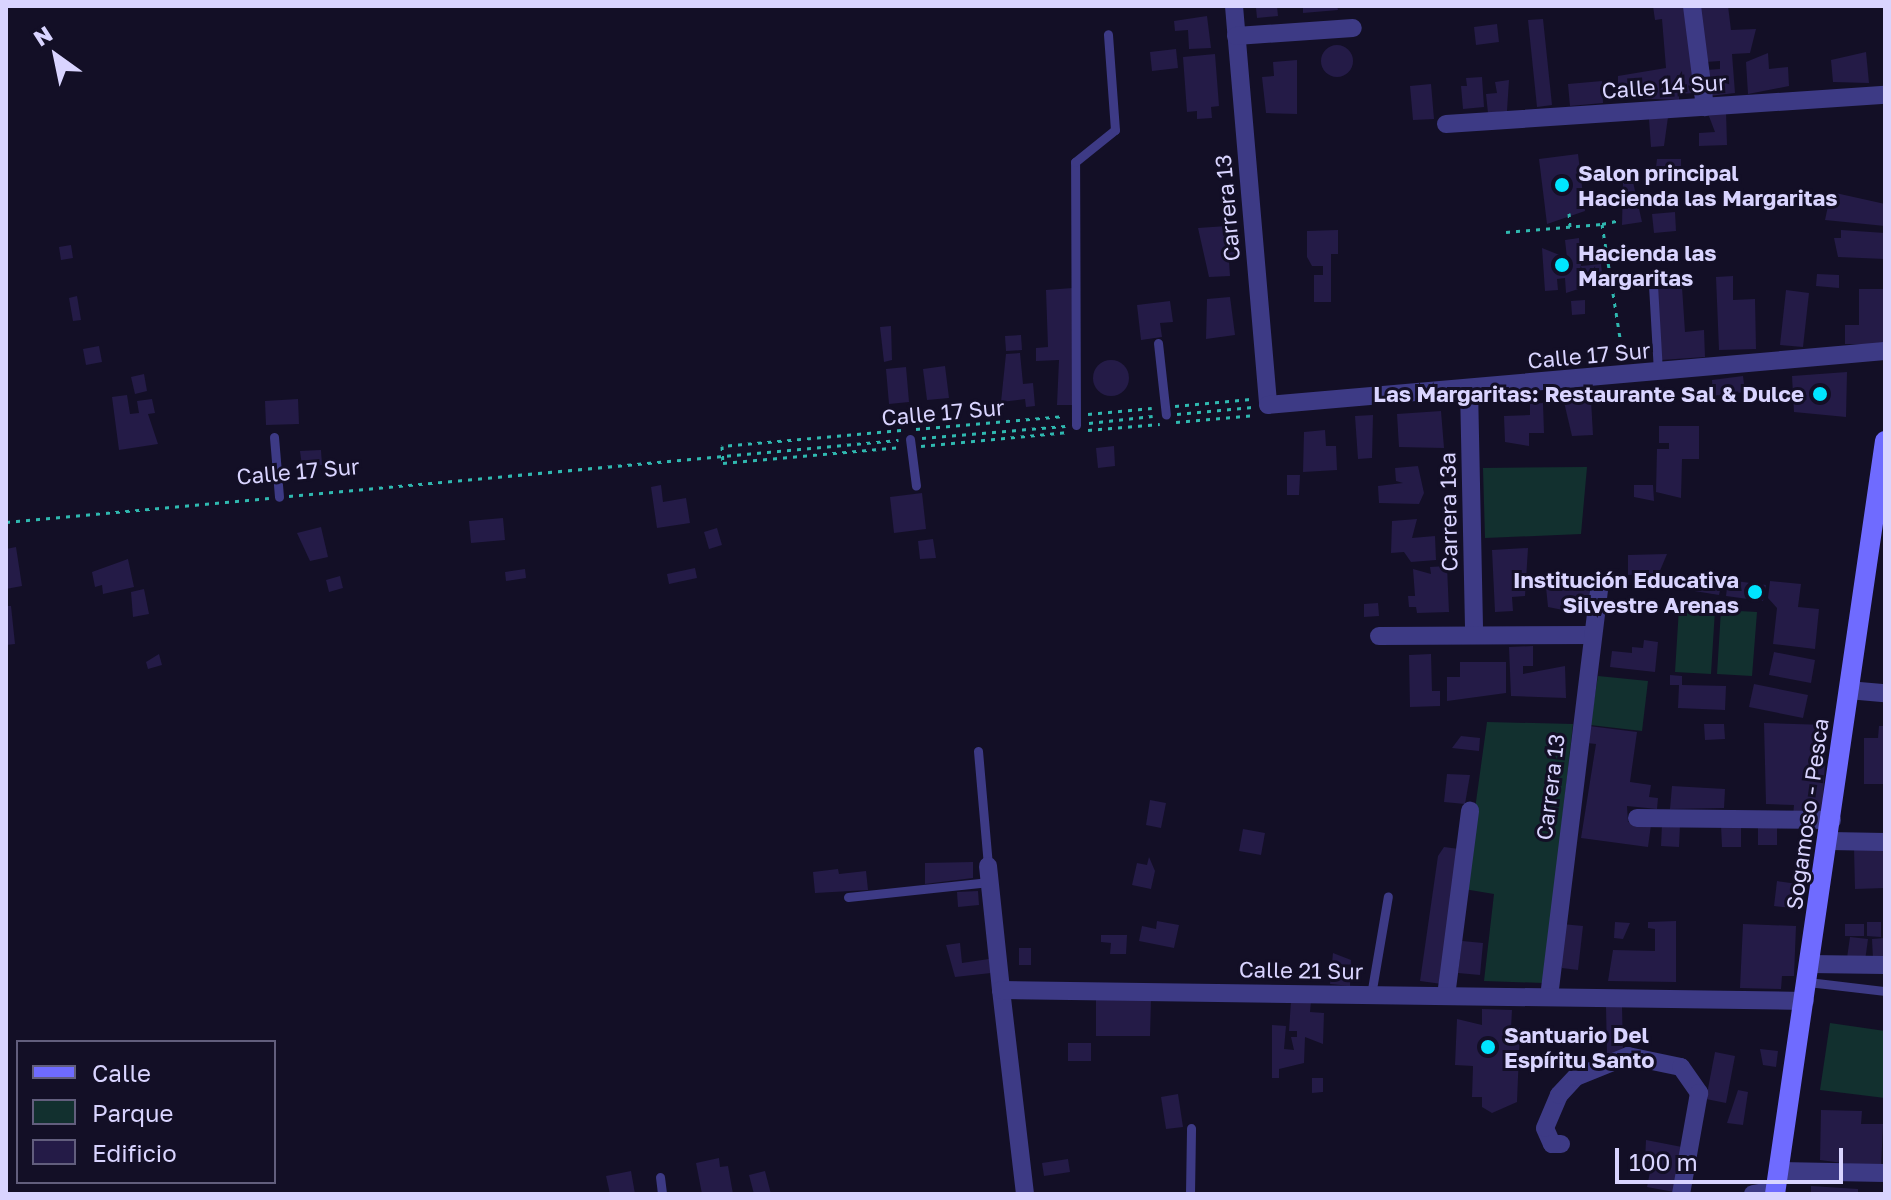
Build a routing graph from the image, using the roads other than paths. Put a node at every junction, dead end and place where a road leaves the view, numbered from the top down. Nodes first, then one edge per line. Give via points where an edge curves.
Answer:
1 (1234, 6) edge
2 (1692, 6) edge
3 (1353, 28) dead end
4 (1108, 34) dead end
5 (1236, 36) junction
6 (1885, 95) edge
7 (1705, 107) junction
8 (1446, 124) dead end
9 (1653, 285) dead end
10 (1158, 343) dead end
11 (1885, 351) edge
12 (1658, 373) junction
13 (1469, 388) junction
14 (1268, 405) joint
15 (1166, 415) road end
16 (1076, 425) road end
17 (274, 437) dead end
18 (910, 439) road end
19 (1885, 441) edge
20 (916, 486) dead end
21 (279, 497) road end
22 (1880, 508) edge
23 (1600, 583) dead end
24 (1474, 635) junction
25 (1593, 635) junction
26 (1379, 636) dead end
27 (1848, 690) junction
28 (1885, 693) edge
29 (978, 751) dead end
30 (1470, 811) dead end
31 (1637, 818) dead end
32 (1831, 831) junction
33 (1885, 842) edge
34 (989, 874) junction
35 (1388, 896) dead end
36 (848, 897) dead end
37 (1885, 965) edge
38 (1808, 982) junction
39 (1001, 990) junction
40 (1885, 991) edge
41 (1371, 995) junction
42 (1446, 996) junction
43 (1549, 997) junction
44 (1191, 1128) dead end
45 (1561, 1144) dead end
46 (1885, 1173) edge
47 (660, 1177) dead end
48 (1777, 1185) edge
49 (662, 1194) edge
50 (1025, 1194) edge
51 (1190, 1194) edge
52 (1681, 1194) edge
53 (1753, 1194) edge

1 - 5 street, Carrera 13
2 - 7 street
3 - 5 street
4 - 16 lane via 1115,130 1075,162
5 - 14 street, Carrera 13
6 - 7 street, Calle 14 Sur
7 - 8 street, Calle 14 Sur
9 - 12 lane
10 - 15 lane
11 - 12 street, Calle 17 Sur
12 - 13 street, Calle 17 Sur
13 - 14 street, Calle 17 Sur
13 - 24 street, Carrera 13a
17 - 21 lane
18 - 20 lane
19 - 22 main road, Sogamoso - Pesca
22 - 27 main road, Sogamoso - Pesca
23 - 25 street, Carrera 13
24 - 25 street
24 - 26 street
25 - 43 street, Carrera 13
27 - 28 street
27 - 32 main road, Sogamoso - Pesca
29 - 34 lane
30 - 42 street
31 - 32 street
32 - 33 street
32 - 38 main road, Sogamoso - Pesca
34 - 36 lane
34 - 39 street
35 - 41 lane
37 - 38 street, Calle 21 Sur
38 - 40 lane
38 - 43 street, Calle 21 Sur
38 - 48 main road, Sogamoso - Pesca
39 - 41 street, Calle 21 Sur
39 - 50 street
41 - 42 street, Calle 21 Sur
42 - 43 street, Calle 21 Sur
44 - 51 lane
45 - 52 street via 1552,1144 1545,1128 1559,1095 1576,1077 1628,1056 1681,1067 1699,1093
46 - 48 street
47 - 49 lane
48 - 53 street

